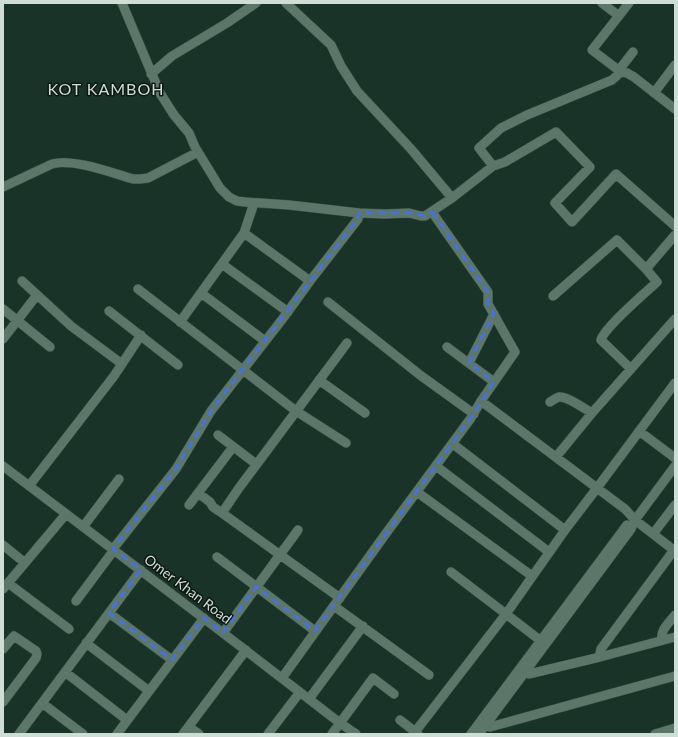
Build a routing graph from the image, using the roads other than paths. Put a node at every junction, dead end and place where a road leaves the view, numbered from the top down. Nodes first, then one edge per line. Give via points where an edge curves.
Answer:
1 (122, 3) edge
2 (256, 3) edge
3 (286, 3) edge
4 (602, 3) edge
5 (629, 3) edge
6 (619, 16) junction
7 (633, 52) dead end
8 (675, 64) edge
9 (620, 71) junction
10 (151, 74) junction
11 (654, 93) junction
12 (675, 109) edge
13 (198, 152) junction
14 (493, 166) junction
15 (3, 187) edge
16 (452, 198) junction
17 (254, 203) junction
18 (432, 212) junction
19 (359, 213) junction
20 (675, 226) edge
21 (244, 233) junction
22 (675, 235) edge
23 (222, 264) junction
24 (646, 269) junction
25 (310, 280) junction
26 (22, 281) dead end
27 (138, 289) dead end
28 (200, 293) junction
29 (37, 294) junction
30 (553, 296) dead end
31 (328, 302) dead end
32 (3, 309) edge
33 (109, 311) dead end
34 (288, 312) junction
35 (494, 314) junction
36 (675, 319) edge
37 (17, 320) junction
38 (180, 322) junction
39 (141, 335) junction
40 (3, 339) edge
41 (265, 341) junction
42 (347, 343) dead end
43 (50, 347) dead end
44 (446, 347) dead end
45 (469, 363) junction
46 (122, 364) junction
47 (178, 365) dead end
48 (631, 369) junction
49 (243, 370) junction
50 (319, 380) junction
51 (494, 382) junction
52 (675, 383) edge
53 (481, 401) junction
54 (550, 402) dead end
55 (296, 411) junction
56 (365, 413) dead end
57 (592, 413) junction
58 (474, 414) junction
59 (639, 431) junction
60 (218, 435) dead end
61 (346, 443) dead end
62 (453, 444) junction
63 (234, 447) junction
64 (556, 457) junction
65 (675, 458) edge
66 (256, 464) junction
67 (3, 466) edge
68 (436, 466) junction
69 (675, 466) edge
70 (119, 479) dead end
71 (29, 486) junction
72 (597, 488) junction
73 (417, 492) junction
74 (198, 493) junction
75 (188, 505) dead end
76 (675, 505) edge
77 (222, 513) junction
78 (66, 514) junction
79 (635, 520) junction
80 (83, 526) junction
81 (298, 530) dead end
82 (565, 530) junction
83 (653, 534) junction
84 (675, 538) edge
85 (3, 545) edge
86 (673, 549) edge
87 (113, 550) junction
88 (549, 552) junction
89 (280, 555) junction
90 (217, 557) dead end
91 (25, 563) junction
92 (141, 570) junction
93 (451, 572) dead end
94 (532, 576) junction
95 (5, 586) edge
96 (256, 587) junction
97 (340, 598) junction
98 (76, 601) dead end
99 (334, 606) junction
100 (109, 613) junction
101 (506, 614) junction
102 (675, 615) edge
103 (204, 618) junction
104 (363, 626) junction
105 (69, 629) dead end
106 (315, 631) junction
107 (223, 633) junction
108 (675, 637) edge
109 (662, 640) junction
110 (540, 641) junction
111 (86, 643) junction
112 (3, 650) edge
113 (246, 650) junction
114 (600, 657) junction
115 (172, 660) junction
116 (65, 672) junction
117 (526, 672) junction
118 (430, 675) dead end
119 (675, 676) edge
120 (282, 678) junction
121 (149, 691) junction
122 (300, 692) junction
123 (394, 694) dead end
124 (309, 699) junction
125 (3, 702) edge
126 (42, 703) junction
127 (127, 720) junction
128 (400, 720) dead end
129 (340, 723) junction
130 (486, 725) junction
131 (675, 728) edge
132 (186, 730) edge
133 (22, 733) edge
134 (416, 733) edge
135 (83, 734) edge
136 (117, 734) edge
137 (199, 734) edge
138 (268, 734) edge
139 (332, 734) edge
140 (356, 734) edge
141 (471, 734) edge
142 (479, 734) edge
143 (654, 734) edge

1 - 10 street
2 - 10 street via 172,56
3 - 16 street via 331,45 357,91
4 - 6 street
5 - 6 street
6 - 9 street via 592,50
7 - 9 street
8 - 11 street
9 - 11 street via 634,77
9 - 14 street via 612,80 501,128 478,148
10 - 13 street via 174,115 189,133
11 - 12 street
13 - 15 street via 148,178 133,179 88,165 58,162
13 - 17 street via 220,188 229,197 236,201
14 - 16 street
14 - 20 street via 505,162 556,132 590,167 555,202 572,222 616,174
16 - 18 street
17 - 19 street
17 - 21 street
18 - 19 street via 425,216 409,213
18 - 35 street via 488,292 488,304
19 - 25 street via 358,219
21 - 23 street
21 - 25 street
22 - 24 street
23 - 28 street
23 - 34 street
24 - 30 street via 617,240
24 - 48 street via 657,282 601,338 602,342
25 - 34 street
26 - 29 street
27 - 38 street
28 - 38 street
28 - 41 street
29 - 37 street
29 - 46 street via 71,326
31 - 58 street
32 - 37 street
33 - 39 street
34 - 41 street
35 - 45 street
35 - 51 street via 515,352
36 - 48 street
37 - 40 street
37 - 43 street
38 - 49 street
39 - 46 street
39 - 47 street
41 - 49 street
42 - 50 street
44 - 45 street
45 - 51 street
46 - 71 street
48 - 57 street
49 - 55 street
49 - 87 street via 211,411 176,469
50 - 55 street
50 - 56 street
51 - 53 street
52 - 59 street
53 - 58 street
53 - 64 street
54 - 57 street via 560,397
55 - 61 street
55 - 66 street
57 - 64 street
58 - 62 street
59 - 65 street
59 - 72 street
60 - 63 street
62 - 68 street
62 - 82 street
63 - 66 street
63 - 74 street
64 - 72 street
66 - 77 street
67 - 71 street, Omer Khan Road
68 - 73 street
68 - 88 street
69 - 79 street
70 - 80 street
71 - 78 street, Omer Khan Road
72 - 79 street
72 - 82 street
73 - 94 street
73 - 97 street
74 - 75 street
74 - 77 street
76 - 83 street
77 - 89 street
78 - 80 street, Omer Khan Road
78 - 91 street
79 - 83 street
79 - 110 street via 626,526
79 - 117 street
80 - 87 street, Omer Khan Road
81 - 89 street
82 - 88 street
83 - 86 street
84 - 86 street
85 - 91 street
86 - 114 street via 601,649
87 - 92 street, Omer Khan Road
87 - 98 street
88 - 94 street
89 - 96 street
89 - 97 street
90 - 96 street
91 - 95 street
92 - 100 street
92 - 103 street, Omer Khan Road
93 - 101 street
94 - 101 street
95 - 105 street
96 - 106 street
96 - 107 street
97 - 99 street
99 - 104 street
99 - 106 street
100 - 111 street
100 - 115 street
101 - 110 street
101 - 134 street
102 - 109 street via 662,632
103 - 107 street, Omer Khan Road
103 - 115 street
104 - 118 street
104 - 124 street
106 - 120 street
107 - 113 street, Omer Khan Road
108 - 109 street
109 - 114 street
110 - 141 street
111 - 116 street
111 - 121 street
112 - 125 street via 14,636 37,654
113 - 120 street, Omer Khan Road
113 - 132 street
114 - 117 street via 529,674
115 - 121 street
116 - 126 street
116 - 127 street
117 - 130 street
119 - 130 street via 490,727
120 - 122 street, Omer Khan Road
121 - 127 street
122 - 124 street, Omer Khan Road
122 - 138 street
123 - 129 street via 373,678
124 - 129 street, Omer Khan Road
126 - 133 street
126 - 135 street
127 - 136 street
128 - 134 street
129 - 139 street
129 - 140 street, Omer Khan Road
130 - 142 street
131 - 143 street
132 - 137 street

